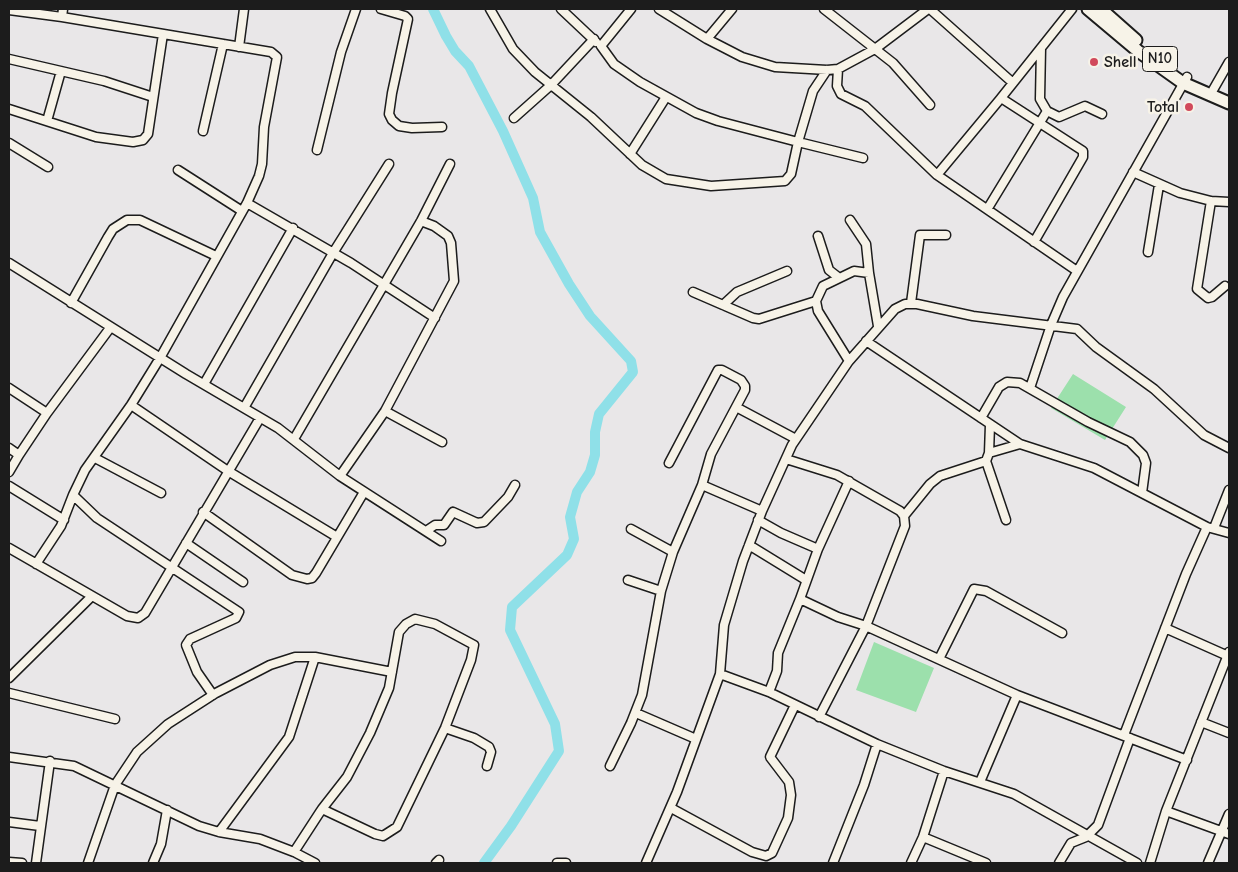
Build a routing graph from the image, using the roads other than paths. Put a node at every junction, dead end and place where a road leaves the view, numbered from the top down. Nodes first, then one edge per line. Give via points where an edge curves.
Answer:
1 (244, 9) edge
2 (356, 9) edge
3 (381, 9) edge
4 (490, 9) edge
5 (562, 9) edge
6 (632, 9) edge
7 (659, 9) edge
8 (732, 9) edge
9 (824, 9) edge
10 (929, 9) edge
11 (1072, 9) edge
12 (1088, 9) edge
13 (1100, 9) edge
14 (9, 10) edge
15 (63, 13) edge
16 (163, 34) junction
17 (594, 39) junction
18 (707, 40) junction
19 (223, 44) junction
20 (601, 46) junction
21 (239, 47) junction
22 (1041, 48) junction
23 (875, 49) junction
24 (9, 59) edge
25 (1229, 62) edge
26 (838, 69) junction
27 (827, 70) junction
28 (61, 71) junction
29 (1185, 80) junction
30 (1013, 83) junction
31 (551, 85) junction
32 (1213, 90) junction
33 (1229, 96) edge
34 (154, 97) junction
35 (666, 97) junction
36 (1001, 98) junction
37 (1229, 103) edge
38 (930, 105) dead end
39 (9, 108) edge
40 (1047, 111) junction
41 (1102, 114) dead end
42 (514, 118) dead end
43 (47, 121) junction
44 (1040, 123) junction
45 (442, 127) dead end
46 (203, 131) dead end
47 (798, 142) junction
48 (9, 143) edge
49 (317, 150) dead end
50 (630, 154) junction
51 (863, 158) dead end
52 (389, 164) dead end
53 (450, 164) dead end
54 (48, 167) dead end
55 (178, 170) dead end
56 (1133, 172) junction
57 (937, 175) junction
58 (1159, 185) junction
59 (1212, 201) junction
60 (1229, 202) edge
61 (247, 203) junction
62 (988, 208) junction
63 (242, 211) junction
64 (850, 220) dead end
65 (421, 221) junction
66 (293, 228) junction
67 (946, 235) dead end
68 (818, 236) dead end
69 (1034, 242) junction
70 (1148, 252) dead end
71 (332, 253) junction
72 (216, 256) junction
73 (9, 264) edge
74 (787, 271) dead end
75 (1077, 271) junction
76 (869, 273) junction
77 (838, 276) junction
78 (384, 284) junction
79 (1225, 286) dead end
80 (693, 292) dead end
81 (816, 301) junction
82 (71, 303) junction
83 (911, 303) junction
84 (723, 305) junction
85 (435, 318) junction
86 (1050, 325) junction
87 (878, 326) junction
88 (110, 328) junction
89 (866, 341) junction
90 (160, 358) junction
91 (849, 362) junction
92 (204, 384) junction
93 (9, 388) edge
94 (1030, 388) junction
95 (131, 405) junction
96 (736, 407) junction
97 (244, 408) junction
98 (385, 411) junction
99 (47, 413) junction
100 (260, 418) junction
101 (981, 418) junction
102 (990, 425) junction
103 (294, 439) junction
104 (796, 439) junction
105 (442, 442) dead end
106 (1020, 444) junction
107 (9, 448) edge
108 (1229, 448) edge
109 (19, 455) junction
110 (988, 457) junction
111 (95, 458) junction
112 (786, 459) junction
113 (669, 463) dead end
114 (228, 471) junction
115 (9, 472) edge
116 (340, 476) junction
117 (849, 481) junction
118 (515, 485) dead end
119 (702, 485) junction
120 (9, 486) edge
121 (1229, 490) edge
122 (364, 492) junction
123 (161, 493) dead end
124 (1142, 493) junction
125 (73, 495) junction
126 (762, 511) junction
127 (204, 512) junction
128 (904, 516) junction
129 (64, 520) junction
130 (758, 520) junction
131 (1006, 520) dead end
132 (1211, 528) junction
133 (631, 529) dead end
134 (426, 531) junction
135 (1229, 534) edge
136 (337, 537) junction
137 (441, 541) dead end
138 (186, 543) junction
139 (749, 546) junction
140 (9, 548) edge
141 (818, 549) junction
142 (673, 552) junction
143 (36, 564) junction
144 (171, 568) junction
145 (628, 580) dead end
146 (806, 580) junction
147 (242, 582) dead end
148 (661, 591) junction
149 (92, 596) junction
150 (800, 599) junction
151 (866, 626) junction
152 (1165, 628) junction
153 (1062, 633) dead end
154 (1228, 654) edge
155 (316, 657) junction
156 (939, 659) junction
157 (392, 672) junction
158 (720, 674) junction
159 (9, 678) edge
160 (769, 692) junction
161 (9, 693) edge
162 (214, 695) junction
163 (1017, 695) junction
164 (795, 705) junction
165 (636, 713) junction
166 (819, 717) junction
167 (115, 720) dead end
168 (1201, 722) junction
169 (446, 728) junction
170 (1229, 733) edge
171 (1127, 736) junction
172 (696, 739) junction
173 (877, 744) junction
174 (9, 757) edge
175 (1187, 760) junction
176 (50, 761) junction
177 (487, 766) dead end
178 (610, 766) dead end
179 (944, 771) junction
180 (980, 782) junction
181 (115, 785) junction
182 (671, 808) junction
183 (322, 809) junction
184 (167, 810) junction
185 (1166, 811) junction
186 (1229, 814) edge
187 (9, 822) edge
188 (40, 826) junction
189 (219, 832) junction
190 (1226, 833) edge
191 (1089, 834) junction
192 (923, 837) junction
193 (294, 852) junction
194 (1125, 861) edge
195 (9, 862) edge
196 (22, 863) edge
197 (36, 863) edge
198 (88, 863) edge
199 (154, 863) edge
200 (315, 863) edge
201 (557, 863) edge
202 (566, 863) edge
203 (646, 863) edge
204 (833, 863) edge
205 (911, 863) edge
206 (984, 863) edge
207 (1059, 863) edge
208 (1137, 863) edge
209 (1150, 863) edge
210 (1208, 863) edge

1 - 21 street
2 - 49 street via 341,52
3 - 45 street via 408,19 392,93 389,114 392,120 399,126 412,128
4 - 31 street via 513,49
5 - 17 street
6 - 20 street
7 - 18 street
8 - 18 street
9 - 23 street
10 - 23 street
10 - 30 street
11 - 22 street
12 - 29 highway, N10 via 1138,52
13 - 29 highway, N10
14 - 15 street
15 - 16 street
16 - 19 street
16 - 34 street
17 - 20 street
17 - 31 street
18 - 27 street via 761,64
19 - 21 street
19 - 46 street
20 - 35 street via 614,64
21 - 61 street via 271,52 277,57 264,127 262,164
22 - 30 street
22 - 40 street via 1040,98
23 - 26 street
23 - 38 street via 893,63
24 - 28 street
25 - 32 street
26 - 27 street
26 - 57 street via 837,86 841,94 865,106
27 - 47 street via 813,91
28 - 34 street
28 - 43 street
29 - 32 highway, N10
29 - 37 highway, N10
29 - 56 street
30 - 36 street
31 - 42 street
31 - 50 street
32 - 33 highway, N10
34 - 43 street via 148,134 139,142 96,136
35 - 47 street via 718,121
35 - 50 street
36 - 44 street
36 - 57 street
39 - 43 street
40 - 41 street via 1059,116 1085,106
40 - 44 street
44 - 62 street
44 - 69 street via 1084,154
47 - 50 street via 791,174 785,181 711,186 674,181 651,172
47 - 51 street
48 - 54 street
52 - 71 street
53 - 65 street
55 - 63 street
56 - 58 street
56 - 75 street
57 - 62 street
58 - 59 street
58 - 70 street
59 - 60 street
59 - 79 street via 1197,289 1208,298
61 - 63 street
61 - 66 street
62 - 69 street
63 - 72 street
64 - 76 street via 866,244
65 - 78 street
65 - 85 street via 442,231 451,243 454,281
66 - 71 street
66 - 92 street
67 - 83 street via 920,235
68 - 77 street via 829,270
69 - 75 street
71 - 78 street
71 - 97 street
72 - 82 street via 140,220 127,220 108,237
72 - 90 street
73 - 82 street
74 - 84 street via 737,292
75 - 86 street
76 - 77 street via 859,270
76 - 87 street
77 - 81 street via 823,286
78 - 85 street
78 - 103 street
80 - 84 street
81 - 84 street via 759,319
81 - 91 street via 823,322
82 - 88 street
83 - 86 street via 973,316
83 - 87 street via 895,309
85 - 98 street
86 - 94 street
86 - 108 street via 1082,332 1096,347 1154,388 1204,435
87 - 89 street
88 - 90 street
88 - 99 street
89 - 91 street
89 - 101 street
90 - 92 street
90 - 95 street
91 - 104 street
92 - 97 street
93 - 99 street
94 - 101 street via 1013,381 1003,384
94 - 124 street via 1124,439 1143,455 1146,463
95 - 111 street
95 - 114 street
96 - 104 street
96 - 113 street via 746,386 732,374 718,370
96 - 119 street via 711,454
97 - 100 street
98 - 105 street
98 - 116 street
99 - 109 street
100 - 103 street
100 - 114 street
101 - 102 street
102 - 106 street
102 - 110 street
103 - 116 street
104 - 112 street
106 - 110 street
106 - 124 street via 1077,461
107 - 109 street
109 - 115 street
110 - 128 street via 940,476
110 - 131 street
111 - 123 street
111 - 125 street
112 - 117 street
112 - 126 street
114 - 127 street
114 - 136 street
116 - 122 street
117 - 128 street via 900,510
117 - 141 street
118 - 134 street via 484,522 477,523 453,512 444,524
119 - 126 street
119 - 142 street
120 - 129 street
121 - 132 street
122 - 134 street
122 - 136 street
124 - 132 street
125 - 129 street
125 - 144 street via 97,518
126 - 130 street
127 - 136 street via 292,575 307,579 316,573
127 - 138 street
128 - 151 street via 905,526
129 - 143 street
130 - 139 street
130 - 141 street
132 - 135 street
132 - 152 street
133 - 142 street
134 - 137 street
138 - 144 street
138 - 147 street
139 - 146 street
139 - 158 street via 724,625
140 - 143 street
141 - 146 street
142 - 148 street
143 - 149 street
144 - 149 street via 145,613 138,618 127,616
144 - 162 street via 239,612 236,618 196,636 186,645 197,672
145 - 148 street
146 - 150 street
148 - 165 street
149 - 159 street
150 - 151 street
150 - 160 street via 778,652 777,671
151 - 156 street
151 - 166 street
152 - 154 street
152 - 171 street
153 - 156 street via 986,591 974,589
154 - 168 street
155 - 157 street
155 - 162 street via 295,657 270,666
155 - 189 street via 289,737
156 - 163 street
157 - 169 street via 399,632 415,619 435,624 474,645
157 - 183 street via 389,688 348,777
158 - 160 street
158 - 172 street
160 - 164 street
161 - 167 street
162 - 181 street via 168,724 151,739 137,752
163 - 171 street
163 - 180 street
164 - 166 street
164 - 182 street via 770,757 788,782 791,795 788,818 772,853 766,856 752,852
165 - 172 street
165 - 178 street
166 - 173 street
168 - 170 street
168 - 175 street
169 - 177 street via 489,747 491,752
169 - 183 street via 391,832 384,836 375,834
171 - 175 street
171 - 191 street via 1103,815
172 - 182 street
173 - 179 street
173 - 204 street
174 - 176 street
175 - 185 street
176 - 181 street via 74,766
176 - 188 street
179 - 180 street
179 - 192 street
180 - 191 street via 1014,794
181 - 184 street
181 - 198 street
182 - 203 street
183 - 193 street
184 - 189 street
184 - 199 street
185 - 190 street
185 - 209 street
186 - 190 street
187 - 188 street
188 - 197 street
189 - 193 street via 260,839
190 - 210 street
191 - 194 street
191 - 207 street via 1071,843
192 - 205 street
192 - 206 street
193 - 200 street
194 - 208 street
195 - 196 street
201 - 202 street

